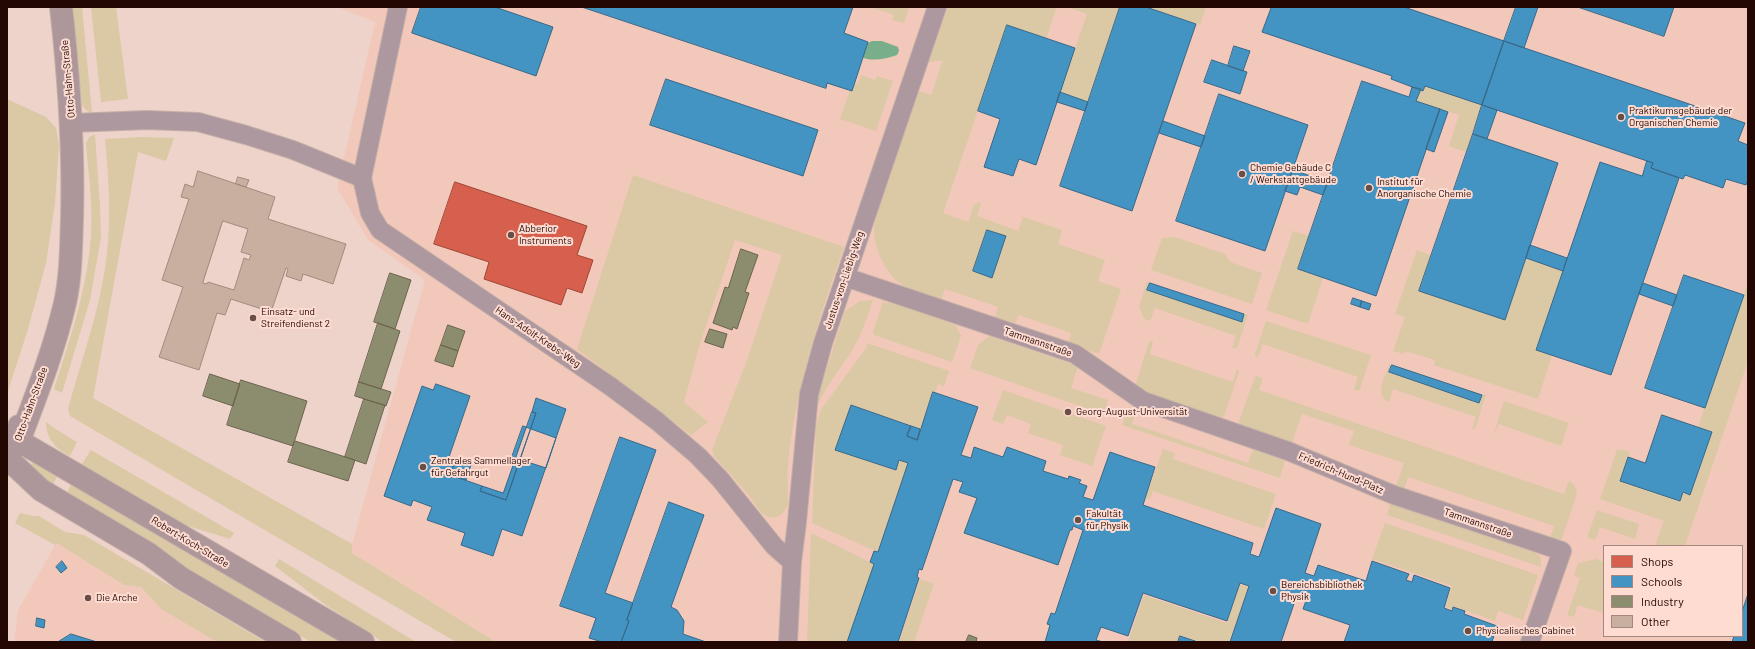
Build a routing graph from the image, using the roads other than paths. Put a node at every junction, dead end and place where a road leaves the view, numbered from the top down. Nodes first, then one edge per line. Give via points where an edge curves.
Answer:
1 (61, 7) edge
2 (398, 7) edge
3 (937, 7) edge
4 (72, 123) junction
5 (362, 178) junction
6 (845, 277) junction
7 (14, 438) edge
8 (1288, 451) joint
9 (8, 460) edge
10 (1394, 495) joint
11 (792, 562) junction
12 (290, 642) edge
13 (362, 642) edge
14 (788, 642) edge
15 (1530, 642) edge

1 - 4 street, Otto-Hahn-Straße
2 - 5 street, Hans-Adolf-Krebs-Weg
3 - 6 street, Justus-von-Liebig-Weg
4 - 5 street via 147,120 198,122 293,150
4 - 7 street, Otto-Hahn-Straße via 72,222 54,314
5 - 11 street, Hans-Adolf-Krebs-Weg via 370,213 380,230 604,382 657,421 698,456 774,546
6 - 8 street, Tammannstraße via 1075,354 1143,401
6 - 11 street, Justus-von-Liebig-Weg via 809,394
7 - 9 street, Otto-Hahn-Straße
7 - 13 street, Robert-Koch-Straße
8 - 10 street, Friedrich-Hund-Platz
9 - 12 street via 41,490 149,554 180,578
10 - 15 street, Tammannstraße via 1562,551
11 - 14 street

